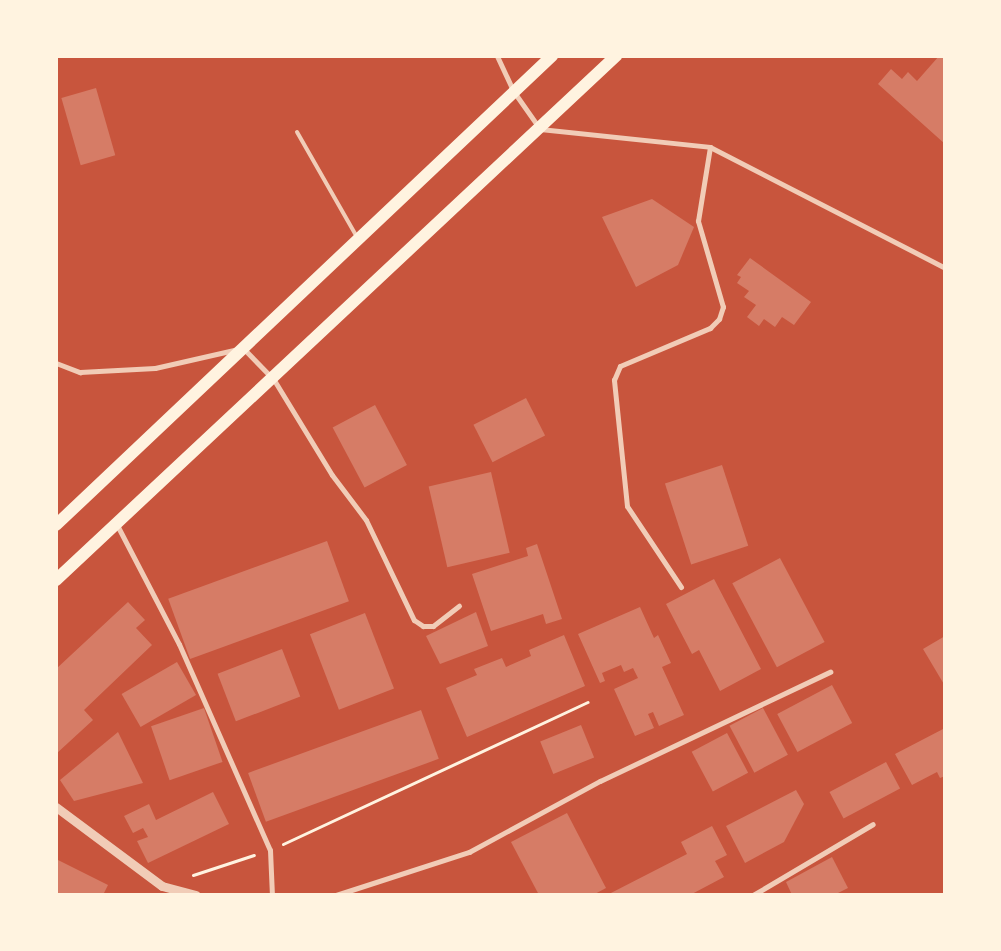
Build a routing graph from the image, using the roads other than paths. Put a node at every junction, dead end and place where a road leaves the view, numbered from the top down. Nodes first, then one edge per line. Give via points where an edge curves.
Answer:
1 (497, 56) edge
2 (552, 56) edge
3 (616, 56) edge
4 (514, 92) junction
5 (540, 129) junction
6 (297, 132) dead end
7 (710, 147) junction
8 (358, 240) junction
9 (945, 268) edge
10 (243, 348) junction
11 (56, 364) edge
12 (274, 380) junction
13 (116, 524) junction
14 (56, 525) edge
15 (56, 580) edge
16 (681, 587) dead end
17 (459, 606) dead end
18 (830, 672) dead end
19 (56, 807) edge
20 (873, 824) dead end
21 (196, 895) edge
22 (272, 895) edge
23 (336, 895) edge
24 (753, 895) edge

1 - 4 street
2 - 4 main road
3 - 5 main road
4 - 5 street
4 - 8 main road
5 - 7 street
5 - 12 main road
6 - 8 lane
7 - 9 street
7 - 16 street via 698,221 723,308 719,319 710,328 620,366 614,380 627,506
8 - 10 main road
10 - 11 street via 155,368 80,372
10 - 12 street
10 - 14 main road
12 - 13 main road
12 - 17 street via 332,475 366,520 414,620 423,626 433,626
13 - 15 main road
13 - 22 street via 179,644 270,850
18 - 23 street via 600,781 468,852
19 - 21 street via 162,886
20 - 24 street

